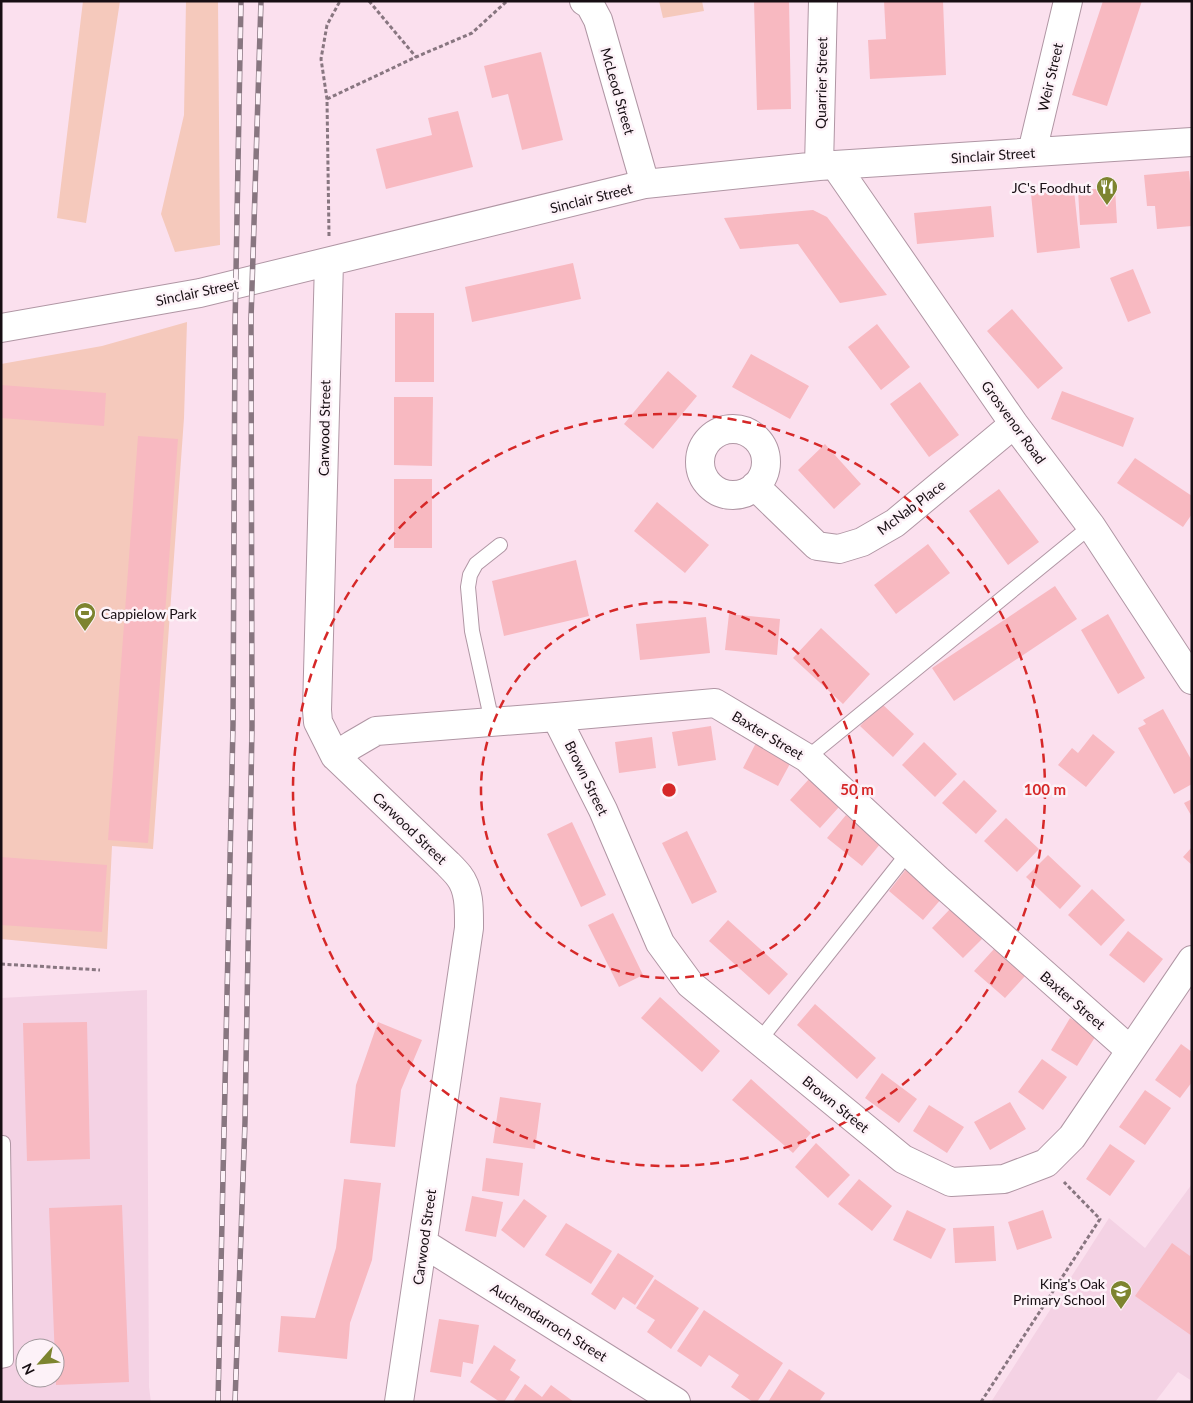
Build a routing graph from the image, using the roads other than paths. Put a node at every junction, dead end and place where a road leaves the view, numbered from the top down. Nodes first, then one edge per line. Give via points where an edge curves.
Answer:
1 (584, 1) edge
2 (823, 1) edge
3 (1068, 1) edge
4 (1192, 142) edge
5 (1032, 152) junction
6 (827, 165) junction
7 (645, 184) junction
8 (329, 262) junction
9 (1, 328) edge
10 (1014, 424) junction
11 (755, 486) dead end
12 (1091, 526) junction
13 (500, 545) dead end
14 (1192, 680) edge
15 (556, 717) junction
16 (492, 722) junction
17 (335, 756) junction
18 (807, 758) junction
19 (908, 853) junction
20 (1192, 960) edge
21 (759, 1041) junction
22 (1130, 1050) junction
23 (3, 1143) dead end
24 (423, 1243) junction
25 (1, 1361) edge
26 (399, 1402) edge
27 (676, 1402) edge

1 - 7 street, McLeod Street via 598,20
2 - 6 street, Quarrier Street
3 - 5 street, Weir Street
4 - 5 street, Sinclair Street
5 - 6 street, Sinclair Street
6 - 7 street, Sinclair Street
6 - 10 street, Grosvenor Road
7 - 8 street, Sinclair Street
8 - 9 street, Sinclair Street via 200,293
8 - 17 street, Carwood Street via 317,710 318,722
10 - 11 street, McNab Place via 895,523 862,542 839,549 817,546
10 - 12 street, Grosvenor Road
12 - 14 street, Grosvenor Road
12 - 18 lane
13 - 16 lane via 476,564 468,587 472,631
15 - 16 street, Baxter Street
15 - 18 street, Baxter Street via 715,703
15 - 21 street, Brown Street via 603,810 660,943 690,984
16 - 17 street, Baxter Street via 376,731
17 - 24 street, Carwood Street via 448,864 460,878 467,894 469,928
18 - 19 street, Baxter Street
19 - 21 lane
19 - 22 street, Baxter Street
20 - 22 street, Brown Street
21 - 22 street, Brown Street via 903,1159 952,1182 1004,1179 1046,1163 1072,1136
23 - 25 lane via 6,1360
24 - 26 street, Carwood Street
24 - 27 street, Auchendarroch Street

